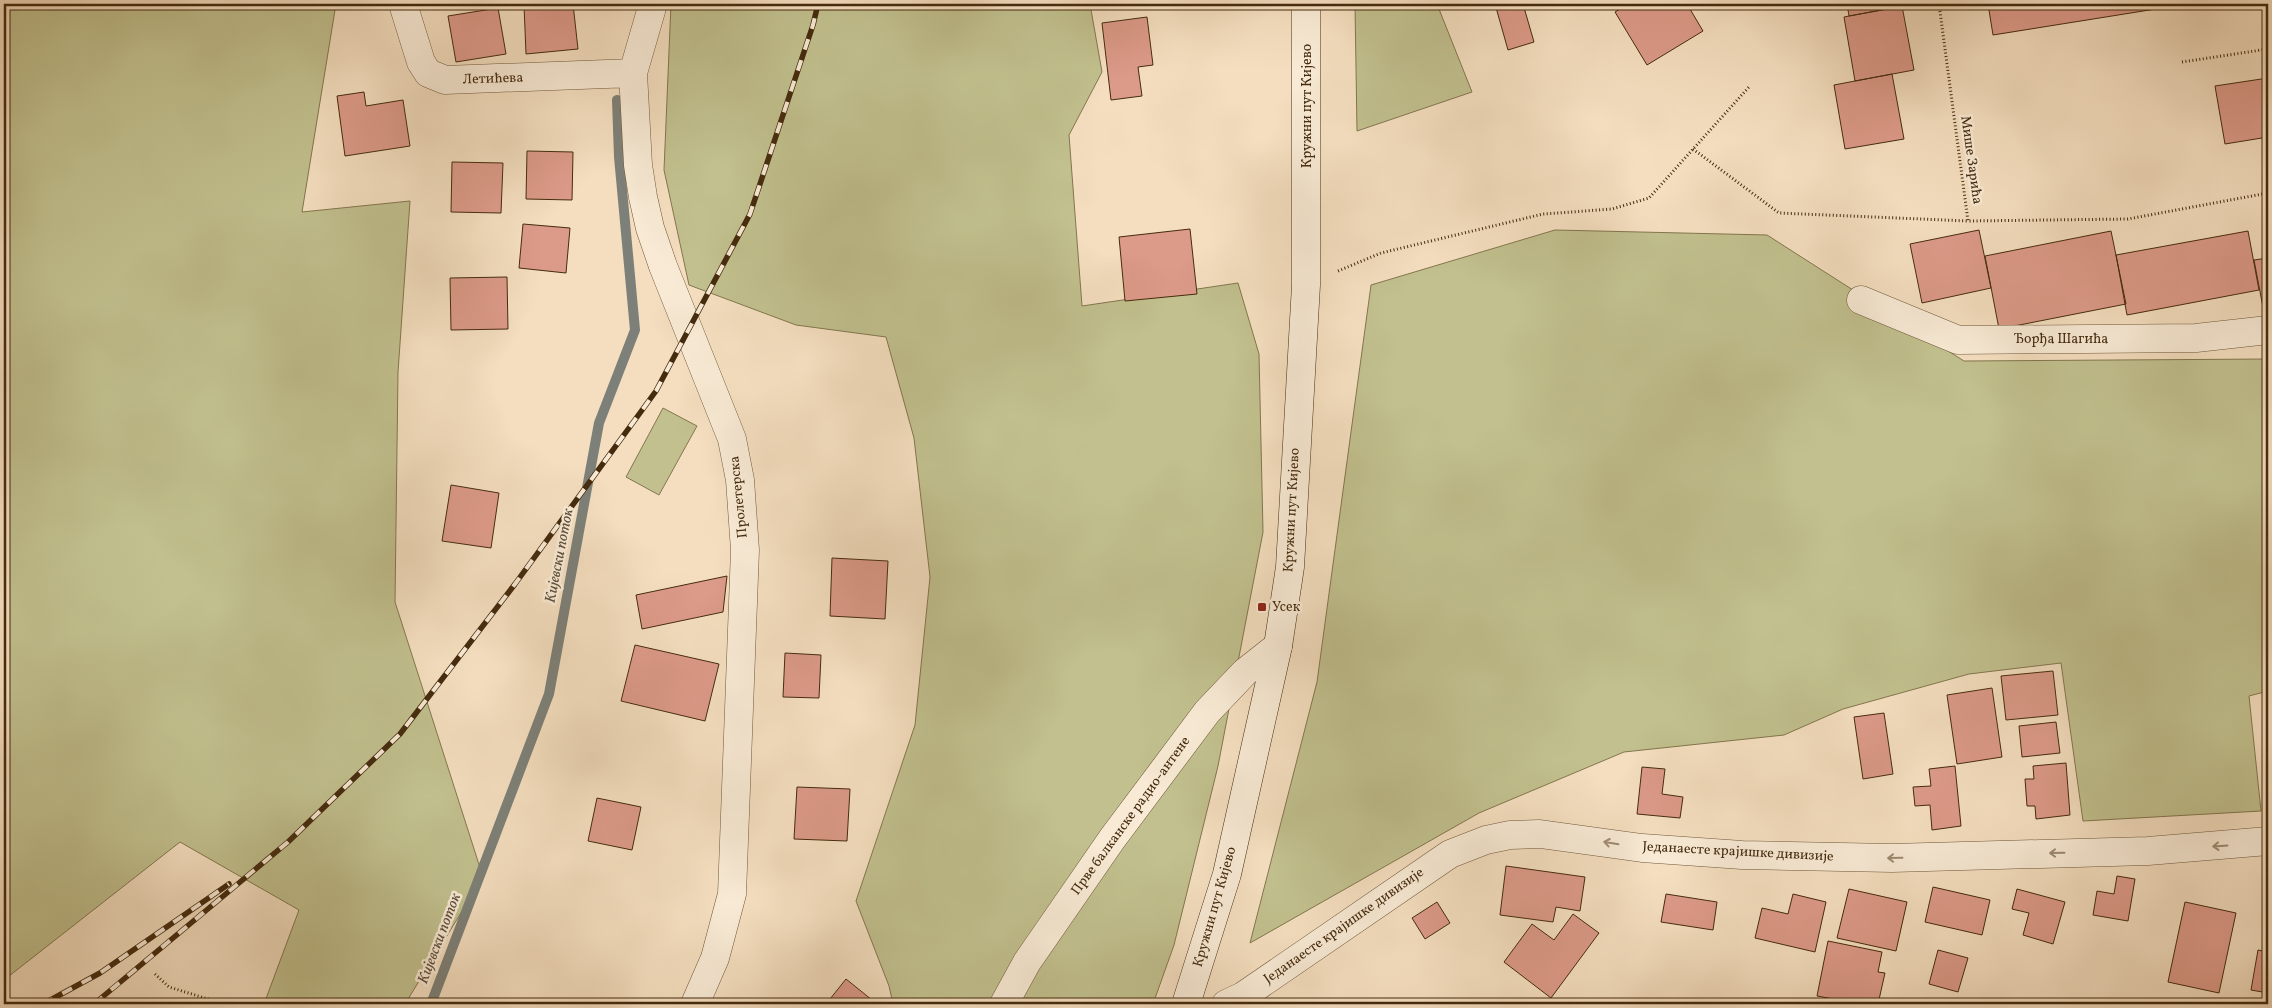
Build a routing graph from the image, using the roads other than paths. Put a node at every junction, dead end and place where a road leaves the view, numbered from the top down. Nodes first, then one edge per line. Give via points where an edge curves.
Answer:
1 (403, 4) edge
2 (653, 4) edge
3 (1306, 4) edge
4 (633, 73) junction
5 (1861, 300) dead end
6 (2268, 330) edge
7 (1278, 646) junction
8 (2268, 841) edge
9 (695, 1004) edge
10 (1004, 1004) edge
11 (1186, 1004) edge
12 (1226, 1004) edge

1 - 4 street, Летићева via 428,73 446,80
2 - 4 street, Пролетерска
3 - 7 street, Кружни пут Кијево via 1306,285 1290,567
4 - 9 street, Пролетерска via 638,165 650,228 732,439 740,480 745,550 732,894 715,958
5 - 6 street, Ђорђа Шагића via 1958,340 2196,338
7 - 10 street, Прве балканске радио-антене via 1245,672 1206,712 1112,839 1027,962
7 - 11 street, Кружни пут Кијево via 1227,874
8 -> 12 street, Једанаесте крајишке дивизије via 2148,851 1892,858 1742,855 1642,848 1540,834 1510,835 1450,854 1243,996

